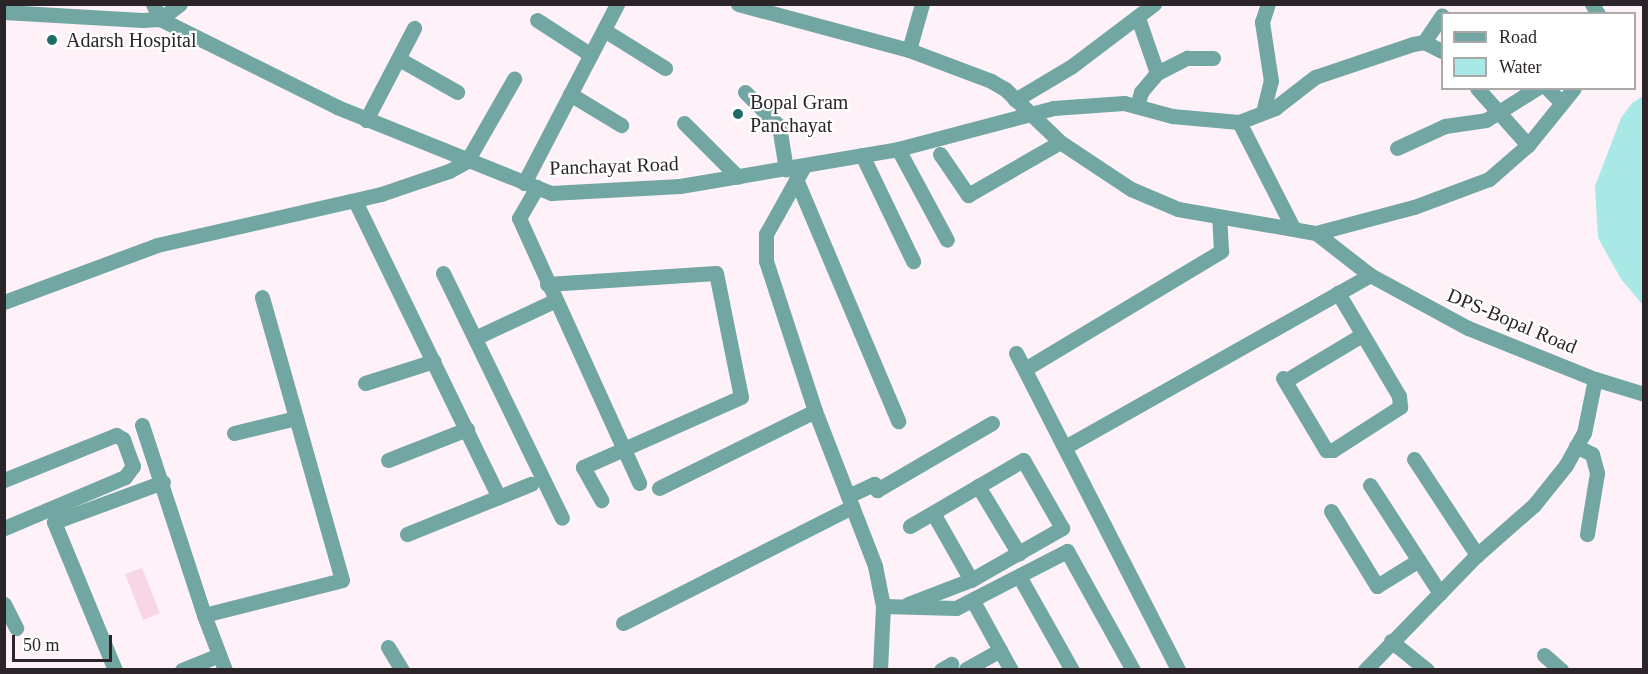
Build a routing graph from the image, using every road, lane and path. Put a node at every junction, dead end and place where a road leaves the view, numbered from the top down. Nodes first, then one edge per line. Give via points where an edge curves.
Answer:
1 (153, 4) edge
2 (180, 4) edge
3 (617, 4) edge
4 (738, 4) edge
5 (1154, 4) edge
6 (1268, 4) edge
7 (926, 5) edge
8 (4, 12) edge
9 (1441, 17) edge
10 (1138, 18) junction
11 (160, 19) junction
12 (537, 20) dead end
13 (414, 28) dead end
14 (604, 30) junction
15 (1424, 42) junction
16 (909, 50) junction
17 (1441, 50) edge
18 (591, 55) junction
19 (1214, 58) dead end
20 (399, 59) junction
21 (665, 68) dead end
22 (1157, 73) junction
23 (514, 80) dead end
24 (1479, 90) edge
25 (1534, 90) edge
26 (1549, 90) edge
27 (1572, 90) edge
28 (456, 92) dead end
29 (744, 92) dead end
30 (570, 94) junction
31 (1015, 100) junction
32 (1562, 103) junction
33 (1137, 106) junction
34 (1263, 112) junction
35 (1027, 113) junction
36 (1500, 114) junction
37 (366, 120) junction
38 (1239, 122) junction
39 (684, 123) dead end
40 (621, 125) dead end
41 (1060, 142) junction
42 (1528, 145) junction
43 (1397, 148) dead end
44 (898, 149) junction
45 (940, 154) dead end
46 (862, 155) junction
47 (467, 161) junction
48 (795, 172) junction
49 (738, 177) junction
50 (530, 185) junction
51 (355, 201) junction
52 (1219, 218) junction
53 (1292, 226) junction
54 (1316, 233) junction
55 (947, 240) dead end
56 (913, 261) dead end
57 (443, 273) dead end
58 (1370, 275) junction
59 (547, 284) junction
60 (1338, 293) junction
61 (262, 297) dead end
62 (554, 301) junction
63 (4, 302) edge
64 (1362, 335) junction
65 (477, 337) junction
66 (1016, 353) dead end
67 (434, 361) junction
68 (1025, 369) junction
69 (1594, 379) junction
70 (365, 383) dead end
71 (1644, 394) edge
72 (815, 411) junction
73 (296, 418) junction
74 (898, 421) dead end
75 (992, 423) dead end
76 (142, 425) dead end
77 (467, 429) junction
78 (234, 433) dead end
79 (1576, 446) junction
80 (1065, 447) junction
81 (622, 448) junction
82 (1414, 459) dead end
83 (388, 460) dead end
84 (4, 480) edge
85 (163, 482) junction
86 (639, 483) dead end
87 (531, 484) dead end
88 (1370, 485) dead end
89 (978, 486) junction
90 (659, 488) dead end
91 (499, 497) junction
92 (601, 500) dead end
93 (850, 501) junction
94 (1330, 511) dead end
95 (933, 513) junction
96 (562, 518) dead end
97 (910, 526) dead end
98 (4, 528) edge
99 (406, 534) dead end
100 (1587, 534) dead end
101 (1019, 554) junction
102 (1477, 555) junction
103 (1419, 560) junction
104 (1019, 576) junction
105 (971, 580) junction
106 (1440, 593) junction
107 (973, 601) junction
108 (4, 604) edge
109 (908, 604) junction
110 (883, 606) junction
111 (204, 615) junction
112 (623, 623) dead end
113 (16, 628) dead end
114 (1391, 641) junction
115 (388, 647) dead end
116 (1000, 650) junction
117 (1544, 655) dead end
118 (222, 662) edge
119 (115, 669) edge
120 (182, 669) edge
121 (402, 669) edge
122 (881, 669) edge
123 (966, 669) edge
124 (1011, 669) edge
125 (1072, 669) edge
126 (1133, 669) edge
127 (1178, 669) edge
128 (1365, 669) edge
129 (1427, 669) edge
130 (1562, 669) edge

1 - 11 street
2 - 11 street
3 - 14 street
4 - 16 street
5 - 10 street
6 - 34 street via 1263,22 1271,81
7 - 16 street
8 - 11 street
9 - 15 street
10 - 22 street
10 - 31 street
11 - 37 street, Panchayat Road
12 - 18 street
13 - 20 street
14 - 18 street
14 - 21 street
15 - 17 street
15 - 34 street via 1306,81 1285,102
16 - 31 street via 991,81
18 - 30 street
19 - 22 street via 1187,58
20 - 28 street
20 - 37 street
22 - 33 street via 1141,92
23 - 47 street
24 - 36 street
25 - 36 street
26 - 32 street
27 - 32 street
29 - 48 street via 779,126
30 - 40 street
30 - 50 street
31 - 35 street
32 - 42 street
33 - 35 street, Panchayat Road via 1075,104
33 - 38 street, Panchayat Road via 1172,116
34 - 38 street
35 - 41 street
35 - 44 street, Panchayat Road
36 - 42 street
36 - 43 street via 1445,126
37 - 47 street, Panchayat Road
38 - 53 street
39 - 49 street
41 - 45 street via 968,195
41 - 52 street via 1131,189 1178,209
42 - 54 street via 1489,179 1414,207
44 - 46 street, Panchayat Road
44 - 55 street
46 - 48 street, Panchayat Road
46 - 56 street
47 - 50 street, Panchayat Road
47 - 51 street via 424,181
48 - 49 street, Panchayat Road
48 - 72 street via 766,234 766,261
48 - 74 street
49 - 50 street, Panchayat Road via 552,193
50 - 59 street via 519,218
51 - 63 street via 157,245
51 - 67 street
52 - 53 street
52 - 68 street via 1221,251
53 - 54 street
54 - 58 street, DPS-Bopal Road
57 - 65 street
58 - 60 street
58 - 69 street, DPS-Bopal Road via 1468,328
59 - 62 street
59 - 81 street via 716,273 741,397
60 - 64 street
60 - 80 street
61 - 73 street
62 - 65 street
62 - 81 street
64 - 64 street via 1406,408 1333,450 1326,450 1284,380
65 - 96 street
66 - 68 street
67 - 70 street
67 - 77 street
68 - 80 street
69 - 71 street, DPS-Bopal Road
69 - 79 street via 1592,407
72 - 90 street
72 - 93 street
73 - 78 street
73 - 111 street via 342,580
75 - 93 street via 877,490 874,484
76 - 85 street
77 - 83 street
77 - 91 street
79 - 100 street via 1592,454 1597,473
79 - 102 street via 1534,505
80 - 127 street
81 - 86 street
81 - 92 street via 583,466
82 - 102 street
84 - 98 street via 116,435 123,440 133,466 125,477
85 - 111 street
85 - 119 street via 54,522
87 - 91 street
88 - 103 street
89 - 95 street
89 - 101 street
89 - 101 street via 1023,460 1028,462 1062,528
91 - 99 street
93 - 110 street via 875,566
93 - 112 street
94 - 103 street via 1377,586
95 - 97 street
95 - 105 street
101 - 105 street
102 - 106 street
103 - 106 street
104 - 107 street
104 - 125 street
104 - 126 street via 1069,552
105 - 109 street
106 - 114 street
107 - 109 street via 949,609
107 - 116 street
108 - 113 street
109 - 110 street
110 - 122 street
111 - 118 street
114 - 128 street
114 - 129 street
115 - 121 street
116 - 123 street
116 - 124 street
117 - 130 street
118 - 120 street

